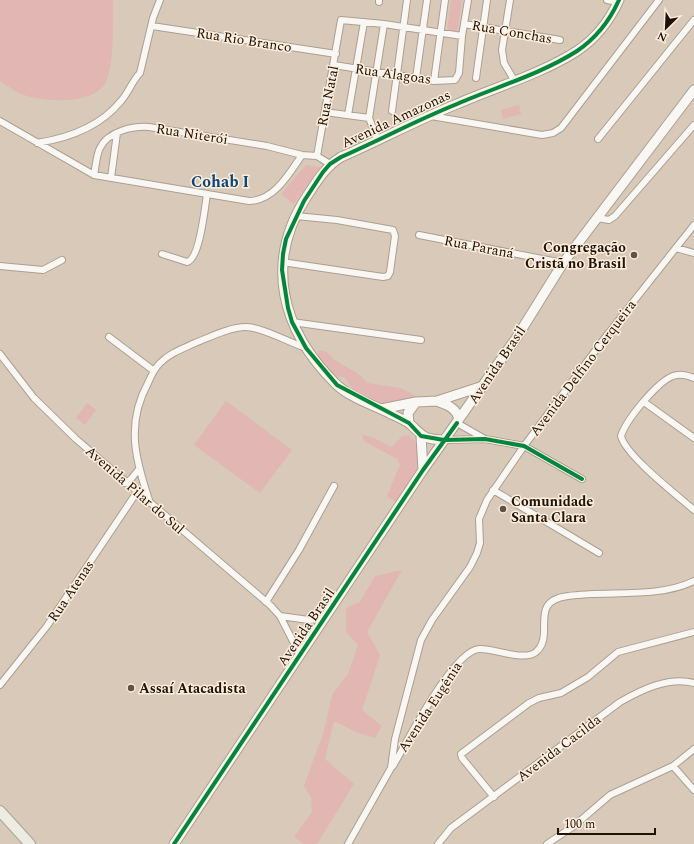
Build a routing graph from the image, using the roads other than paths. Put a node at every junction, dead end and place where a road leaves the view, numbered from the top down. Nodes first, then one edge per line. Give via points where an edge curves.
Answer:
1 (160, 0) edge
2 (407, 0) edge
3 (427, 0) edge
4 (446, 0) edge
5 (468, 0) edge
6 (487, 0) edge
7 (510, 0) edge
8 (607, 0) edge
9 (659, 0) edge
10 (619, 1) edge
11 (694, 20) edge
12 (364, 22) junction
13 (384, 24) junction
14 (464, 24) junction
15 (152, 26) junction
16 (402, 27) junction
17 (483, 28) junction
18 (422, 30) junction
19 (504, 30) junction
20 (440, 33) junction
21 (462, 36) junction
22 (560, 40) dead end
23 (336, 54) junction
24 (334, 65) junction
25 (356, 69) junction
26 (377, 72) junction
27 (396, 74) junction
28 (416, 78) junction
29 (476, 78) dead end
30 (514, 80) junction
31 (434, 81) junction
32 (694, 90) edge
33 (392, 110) dead end
34 (325, 112) junction
35 (348, 115) junction
36 (429, 116) junction
37 (369, 118) junction
38 (0, 121) edge
39 (694, 125) edge
40 (117, 133) junction
41 (598, 139) dead end
42 (378, 140) junction
43 (38, 143) junction
44 (302, 155) junction
45 (317, 156) junction
46 (330, 164) junction
47 (94, 175) junction
48 (111, 178) junction
49 (207, 194) junction
50 (296, 216) junction
51 (597, 218) junction
52 (694, 225) edge
53 (419, 235) dead end
54 (676, 248) junction
55 (694, 253) edge
56 (162, 254) dead end
57 (62, 260) dead end
58 (282, 262) junction
59 (563, 263) junction
60 (0, 266) edge
61 (292, 322) junction
62 (109, 337) dead end
63 (421, 340) dead end
64 (306, 348) junction
65 (0, 354) edge
66 (154, 371) junction
67 (694, 378) edge
68 (483, 386) junction
69 (437, 401) junction
70 (416, 402) junction
71 (644, 402) junction
72 (381, 409) junction
73 (458, 421) junction
74 (409, 423) junction
75 (421, 436) junction
76 (694, 438) edge
77 (485, 439) junction
78 (444, 440) junction
79 (524, 446) junction
80 (139, 469) junction
81 (423, 470) junction
82 (582, 479) dead end
83 (125, 483) junction
84 (334, 486) dead end
85 (494, 490) junction
86 (137, 492) junction
87 (151, 504) junction
88 (694, 510) edge
89 (599, 553) dead end
90 (694, 581) edge
91 (266, 602) junction
92 (280, 616) junction
93 (325, 618) junction
94 (694, 632) edge
95 (300, 655) junction
96 (694, 683) edge
97 (0, 685) edge
98 (694, 750) edge
99 (673, 766) junction
100 (391, 768) junction
101 (694, 790) edge
102 (494, 797) junction
103 (0, 811) edge
104 (30, 844) edge
105 (174, 844) edge
106 (348, 844) edge
107 (438, 844) edge
108 (547, 844) edge

1 - 15 street
2 - 16 street
3 - 18 street
4 - 20 street
5 - 14 street
6 - 17 street
7 - 19 street
8 - 10 street
9 - 36 street via 562,128 553,133 542,135
10 - 30 main road, Avenida Amazonas via 606,23 576,51
11 - 41 street
12 - 13 street
12 - 23 street, Rua Natal via 341,20
12 - 25 street
13 - 16 street
13 - 26 street
14 - 17 street, Rua Conchas
14 - 21 street
15 - 23 street, Rua Rio Branco
15 - 43 street via 140,74 117,106 80,133
16 - 18 street
16 - 27 street
17 - 19 street, Rua Conchas
17 - 29 street
18 - 20 street
18 - 28 street
19 - 22 street, Rua Conchas
19 - 30 street via 504,63
20 - 21 street
20 - 31 street
21 - 31 street, Rua Alagoas via 457,79 452,82
23 - 24 street, Rua Natal
24 - 25 street, Rua Alagoas
24 - 34 street, Rua Natal
25 - 26 street, Rua Alagoas
25 - 35 street
26 - 27 street, Rua Alagoas
26 - 37 street
27 - 28 street, Rua Alagoas
27 - 33 street
28 - 31 street, Rua Alagoas
30 - 36 main road, Avenida Amazonas
32 - 51 main road, Avenida Brasil
34 - 35 street
34 - 45 street, Rua Natal
35 - 37 street
36 - 42 main road, Avenida Amazonas
37 - 42 street
38 - 43 street
39 - 51 street via 615,216 609,220
40 - 44 street, Rua Niterói via 132,128 150,127 267,146
40 - 47 street, Rua Niterói via 106,140 100,148
40 - 48 street
42 - 46 main road, Avenida Amazonas
43 - 47 street
44 - 45 street, Rua Niterói
44 - 49 street via 285,179 260,200 249,201
45 - 46 street
46 - 50 main road, Avenida Amazonas
47 - 48 street
48 - 49 street
49 - 56 street via 193,259 187,262
50 - 58 main road, Avenida Amazonas via 286,239
50 - 58 street via 393,230 396,236 390,272 388,276 383,277
51 - 59 main road, Avenida Brasil
52 - 54 street, Avenida Delfino Cerqueira
53 - 59 street, Rua Paraná
54 - 55 street
54 - 79 street, Avenida Delfino Cerqueira via 606,335
57 - 60 street via 43,270
58 - 61 main road, Avenida Amazonas
59 - 68 main road, Avenida Brasil
61 - 63 street
61 - 64 main road, Avenida Amazonas
62 - 66 street
64 - 66 street via 254,328 242,327 209,337 172,354 159,363
64 - 72 main road, Avenida Amazonas via 337,385
65 - 83 street, Avenida Pilar do Sul via 34,398
66 - 80 street via 139,401 135,420 134,443
67 - 71 street via 686,375 672,376
68 - 69 main road
68 - 73 main road, Avenida Brasil
69 - 70 main road
69 - 73 main road via 458,413
70 - 72 main road
70 - 74 main road via 408,413
71 - 76 street
71 - 88 street via 624,429 622,442 642,464
72 - 74 main road, Avenida Amazonas
73 - 77 street
73 - 78 main road, Avenida Brasil
74 - 75 main road, Avenida Amazonas
75 - 78 main road
75 - 81 main road
77 - 78 street
77 - 79 street
78 - 81 main road, Avenida Brasil
79 - 82 street
79 - 85 street, Avenida Delfino Cerqueira
80 - 83 street
80 - 87 street
81 - 93 main road, Avenida Brasil
83 - 86 street, Avenida Pilar do Sul
84 - 91 street via 299,550
85 - 89 street
85 - 100 street, Avenida Delfino Cerqueira via 479,519 480,543 470,567 432,620 421,640 395,739
86 - 87 street, Avenida Pilar do Sul
86 - 97 street, Rua Atenas via 63,603
87 - 91 street, Avenida Pilar do Sul
90 - 100 street, Avenida Eugênia via 674,588 567,596 546,607 542,641 539,649 532,654 525,656 480,649 466,654 444,679
91 - 92 street, Avenida Pilar do Sul
92 - 93 street via 309,620
92 - 95 street, Avenida Pilar do Sul
93 - 95 main road, Avenida Brasil
94 - 102 street via 618,652 588,677 561,693 529,703 461,754
95 - 105 main road, Avenida Brasil
96 - 102 street, Avenida Cacilda via 657,684 620,702
98 - 99 street
99 - 101 street
99 - 108 street via 610,795 574,826
100 - 106 street, Avenida Delfino Cerqueira
102 - 107 street, Avenida Cacilda via 451,828
103 - 104 main road

